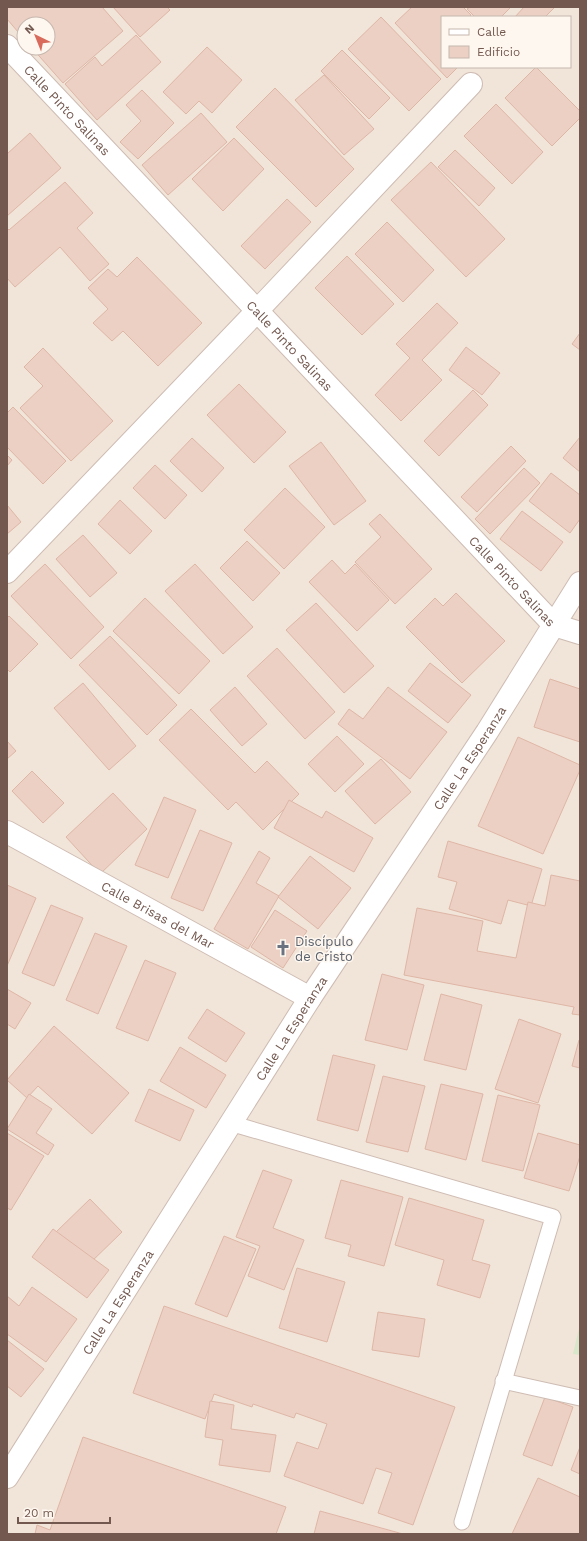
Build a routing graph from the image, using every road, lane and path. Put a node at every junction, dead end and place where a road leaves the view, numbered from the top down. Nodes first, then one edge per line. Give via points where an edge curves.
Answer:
1 (7, 46) edge
2 (471, 84) dead end
3 (256, 312) junction
4 (7, 572) edge
5 (580, 583) edge
6 (554, 625) junction
7 (580, 633) edge
8 (7, 832) edge
9 (310, 998) junction
10 (230, 1123) junction
11 (504, 1381) junction
12 (580, 1398) edge
13 (7, 1477) edge
14 (462, 1522) dead end

1 - 3 street, Calle Pinto Salinas
2 - 3 street
3 - 4 street
3 - 6 street, Calle Pinto Salinas
5 - 6 street, Calle La Esperanza
6 - 7 street, Calle Pinto Salinas
6 - 9 street, Calle La Esperanza via 487,732
8 - 9 street, Calle Brisas del Mar
9 - 10 street, Calle La Esperanza
10 - 11 lane via 553,1217
10 - 13 street, Calle La Esperanza
11 - 12 lane
11 - 14 lane

